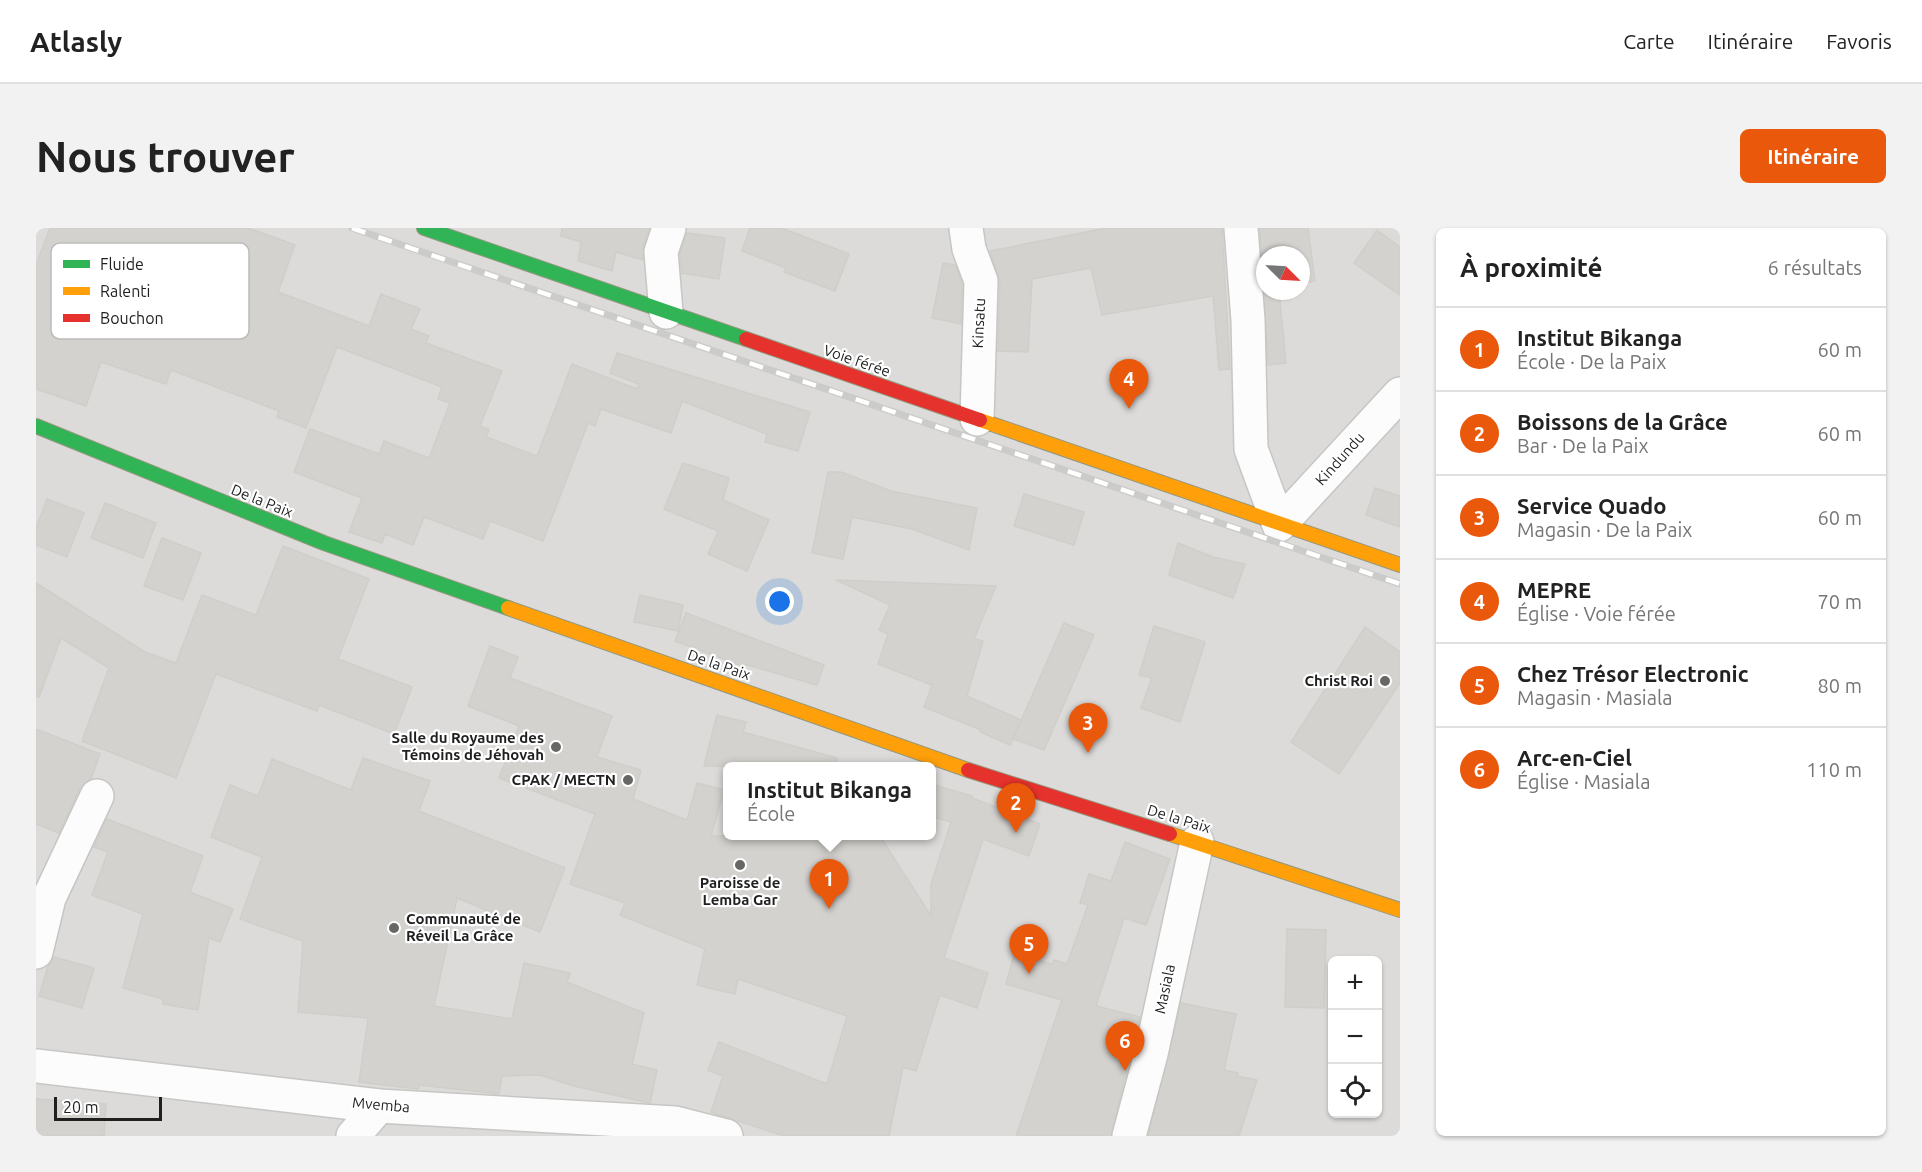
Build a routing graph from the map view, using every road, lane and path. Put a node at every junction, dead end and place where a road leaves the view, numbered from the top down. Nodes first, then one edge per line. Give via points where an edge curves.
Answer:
1 (424, 228) edge
2 (669, 228) edge
3 (966, 228) edge
4 (1241, 228) edge
5 (666, 312) junction
6 (1400, 393) edge
7 (977, 419) junction
8 (36, 426) edge
9 (1280, 525) junction
10 (1400, 566) edge
11 (97, 796) dead end
12 (1197, 842) junction
13 (1400, 910) edge
14 (36, 952) edge
15 (36, 1066) edge
16 (379, 1106) junction
17 (675, 1129) edge
18 (353, 1136) edge
19 (726, 1136) edge
20 (1129, 1136) edge

1 - 5 street, Voie férée
2 - 5 street via 661,252
3 - 7 street, Kinsatu via 981,281
4 - 9 street via 1251,449
5 - 7 street, Voie férée
6 - 9 street, Kindundu
7 - 9 street, Voie férée
8 - 12 street, De la Paix via 324,543 993,779
9 - 10 street, Voie férée
11 - 14 street via 49,898
12 - 13 street, De la Paix
12 - 20 street, Masiala
15 - 16 street, Mvemba
16 - 17 street, Mvemba
16 - 18 street
17 - 19 street, Mvemba

